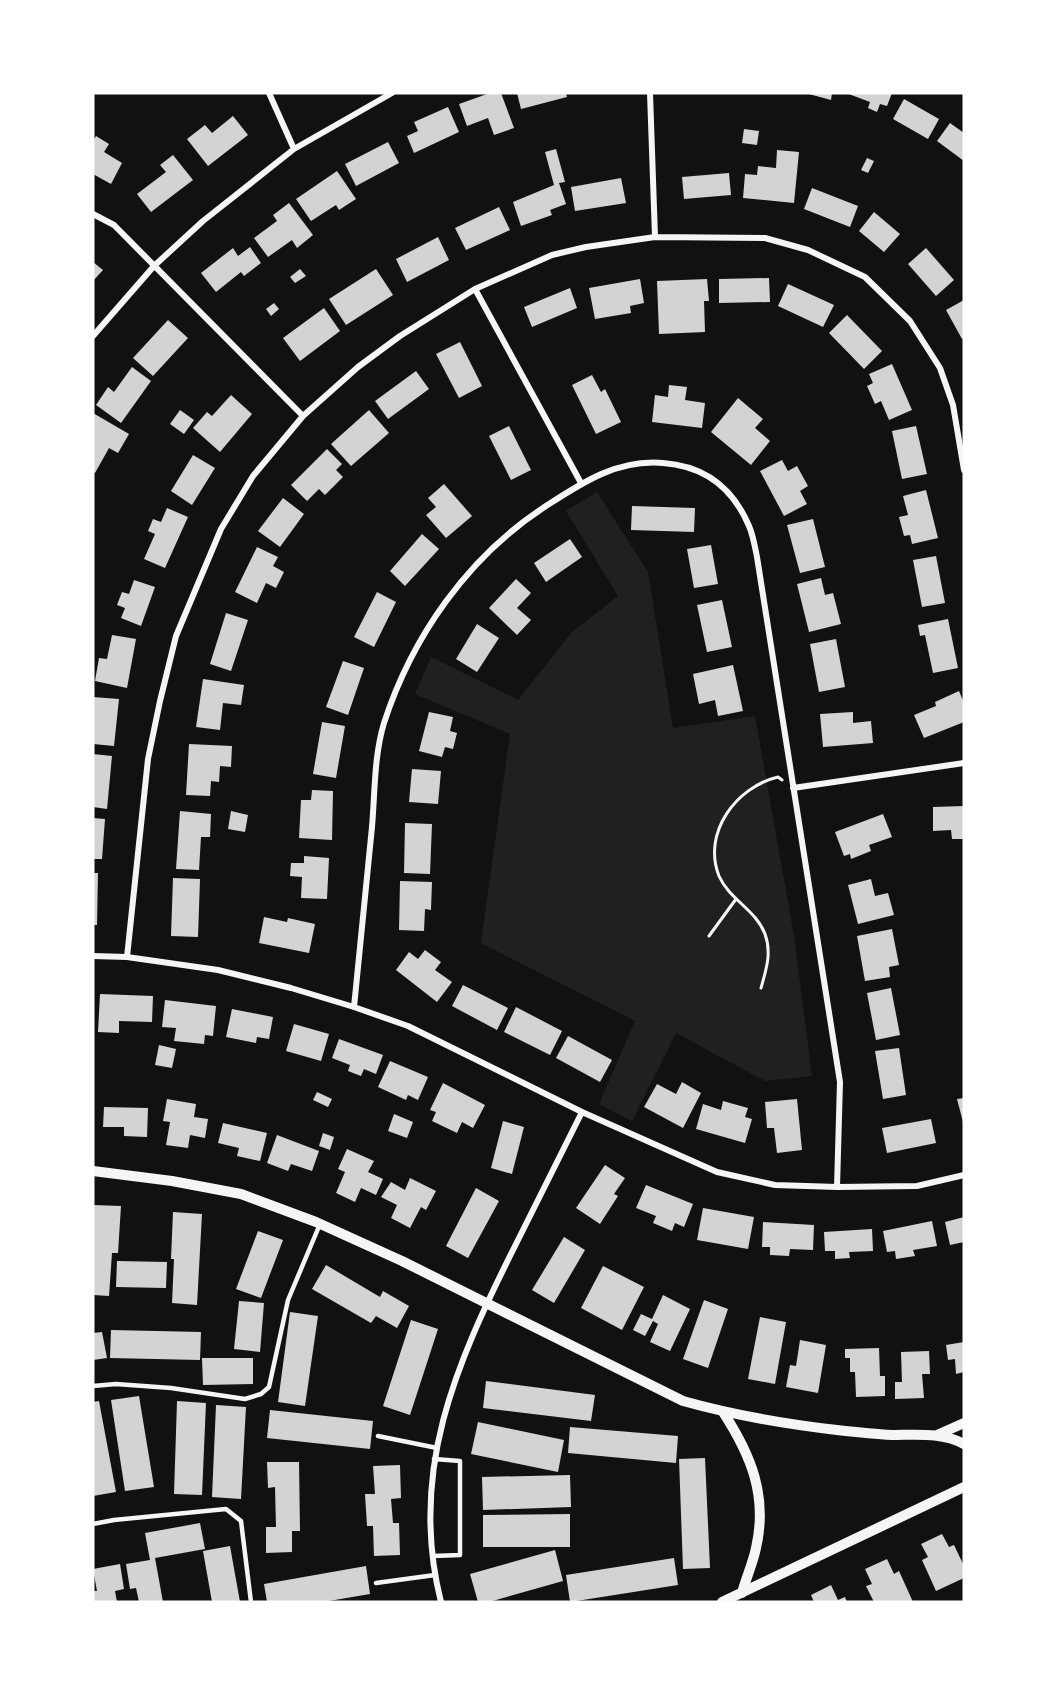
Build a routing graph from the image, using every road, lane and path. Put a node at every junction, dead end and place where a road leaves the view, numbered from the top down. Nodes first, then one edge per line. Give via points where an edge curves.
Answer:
1 (269, 93) edge
2 (392, 93) edge
3 (650, 93) edge
4 (294, 149) junction
5 (93, 214) edge
6 (656, 237) junction
7 (154, 266) junction
8 (475, 289) junction
9 (93, 336) edge
10 (303, 416) junction
11 (962, 443) edge
12 (964, 470) edge
13 (581, 483) junction
14 (964, 763) edge
15 (793, 788) junction
16 (736, 898) junction
17 (709, 936) dead end
18 (93, 956) edge
19 (126, 957) junction
20 (761, 988) dead end
21 (354, 1007) junction
22 (582, 1112) junction
23 (93, 1171) edge
24 (964, 1175) edge
25 (837, 1187) junction
26 (320, 1224) junction
27 (486, 1304) junction
28 (93, 1386) edge
29 (723, 1412) junction
30 (964, 1423) edge
31 (937, 1435) junction
32 (378, 1436) dead end
33 (964, 1444) edge
34 (436, 1448) junction
35 (434, 1459) junction
36 (964, 1487) edge
37 (93, 1524) edge
38 (433, 1556) junction
39 (435, 1575) junction
40 (376, 1583) dead end
41 (742, 1593) junction
42 (251, 1602) edge
43 (441, 1602) edge
44 (722, 1602) edge

1 - 4 street
2 - 4 street
3 - 6 street
4 - 7 street via 203,221
5 - 7 street via 114,225
6 - 8 street via 552,255
6 - 11 street via 765,238 808,250 865,277 910,321 940,368
7 - 9 street
7 - 10 street
8 - 10 street via 367,360
8 - 13 street
10 - 19 street via 253,476 221,529 176,636 148,759
11 - 12 street
13 - 15 street via 615,467 647,461 675,464 709,475 734,500 750,527 757,557
13 - 21 street via 503,537 473,569 445,601 400,682 384,725 375,770
14 - 15 street
15 - 16 path via 778,777 771,779 747,791 728,810 717,834 715,856 720,876
15 - 25 street via 840,1082
16 - 17 path
16 - 20 path via 758,921 765,935 768,965
18 - 19 street
19 - 21 street via 218,970
21 - 22 street via 408,1026
22 - 25 street via 717,1172 775,1185
22 - 27 street
23 - 26 street via 172,1180 241,1194
24 - 25 street via 917,1186
26 - 27 street
26 - 28 lane via 288,1300 269,1388 261,1395 245,1399 171,1388
27 - 29 street via 683,1401
27 - 34 street via 465,1350
29 - 31 street via 835,1430
29 - 41 street via 755,1473 760,1510 756,1547
30 - 31 street
31 - 33 street
32 - 34 lane
34 - 35 street
35 - 38 street
35 - 38 lane via 460,1461 460,1555
36 - 41 street
37 - 42 lane via 226,1509 241,1521
38 - 39 street
39 - 40 lane
39 - 43 street
41 - 44 street

